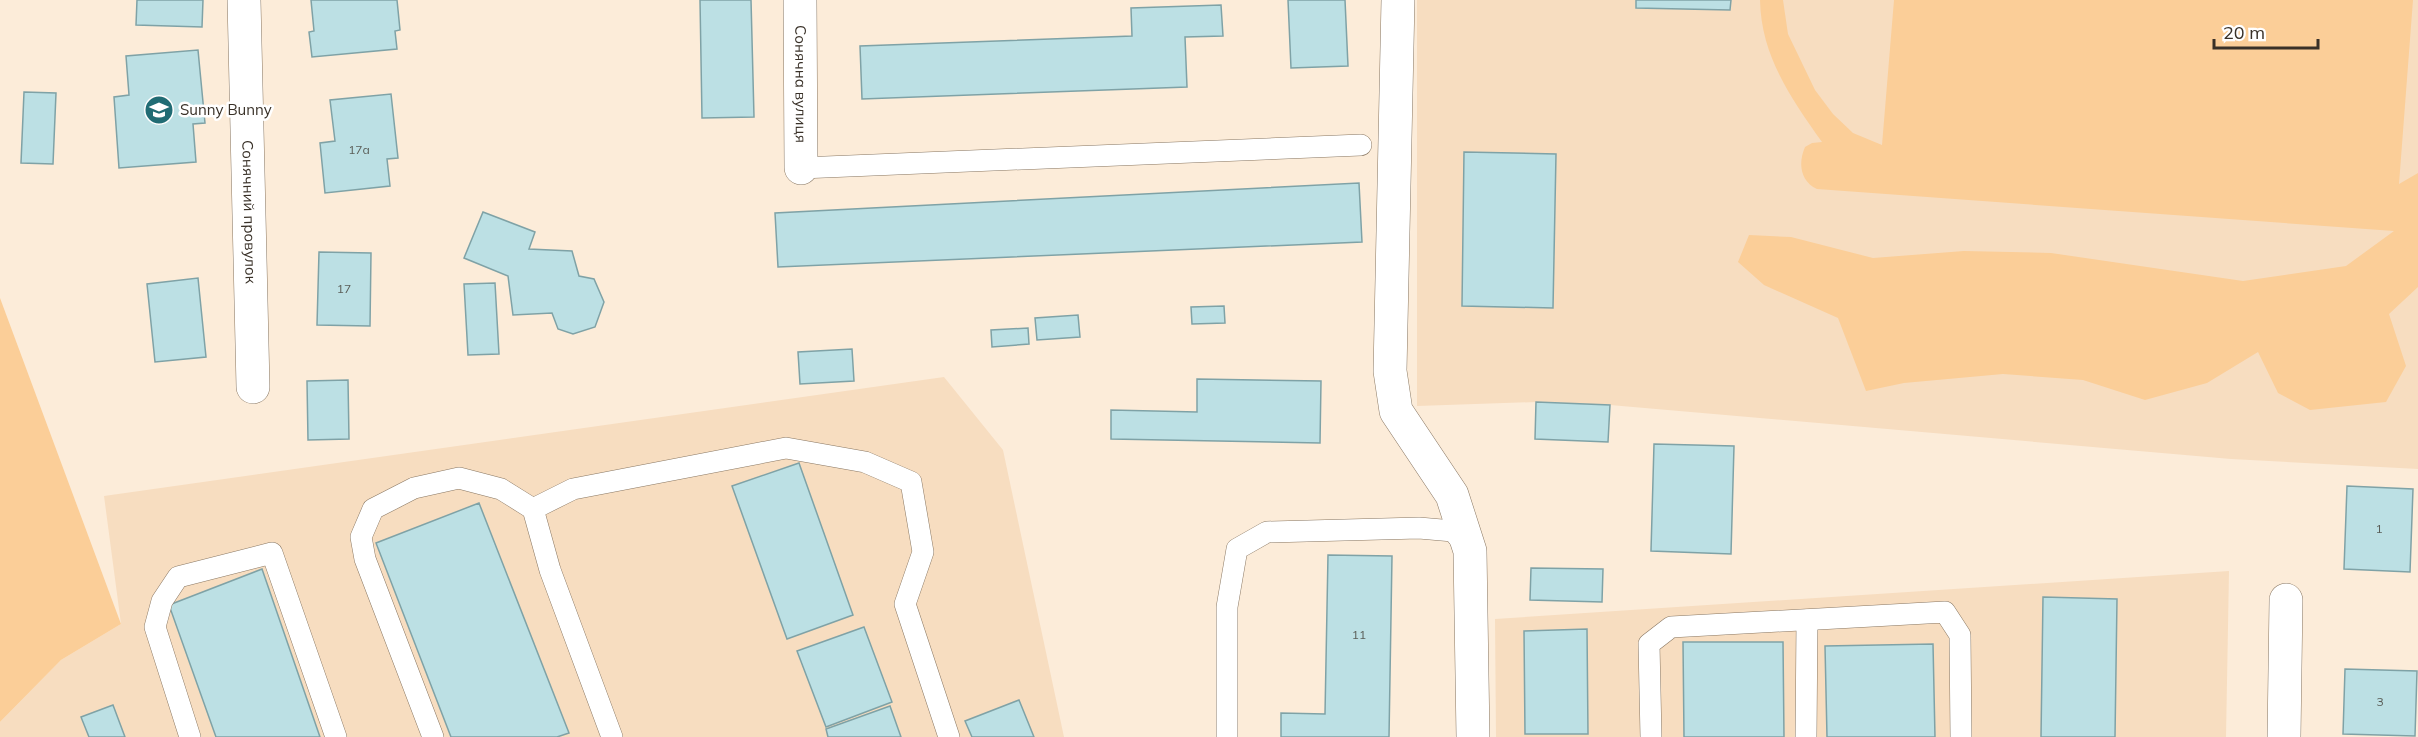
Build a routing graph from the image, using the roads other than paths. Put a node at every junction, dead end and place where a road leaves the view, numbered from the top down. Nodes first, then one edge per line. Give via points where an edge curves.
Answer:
1 (244, 0) edge
2 (800, 0) edge
3 (1398, 0) edge
4 (1361, 145) dead end
5 (801, 168) joint
6 (253, 387) dead end
7 (533, 509) junction
8 (1470, 551) junction
9 (2286, 600) dead end
10 (1807, 620) junction
11 (190, 737) edge
12 (336, 737) edge
13 (433, 737) edge
14 (612, 737) edge
15 (949, 737) edge
16 (1227, 737) edge
17 (1473, 737) edge
18 (1651, 737) edge
19 (1806, 737) edge
20 (1961, 737) edge
21 (2284, 737) edge

1 - 6 street, Сонячний провулок
2 - 5 street, Сонячна вулиця
3 - 8 street via 1390,371 1396,411 1452,495
4 - 5 lane
7 - 13 lane via 501,489 459,478 414,488 373,509 362,537 365,559
7 - 14 lane via 550,570
7 - 15 lane via 573,489 786,448 865,462 911,482 923,552 905,604
8 - 16 lane via 1453,531 1419,528 1267,532 1237,549 1227,607
8 - 17 street
9 - 21 street
10 - 18 lane via 1671,627 1649,644
10 - 19 lane
10 - 20 lane via 1945,612 1960,635
11 - 12 lane via 155,627 162,601 178,577 272,553

